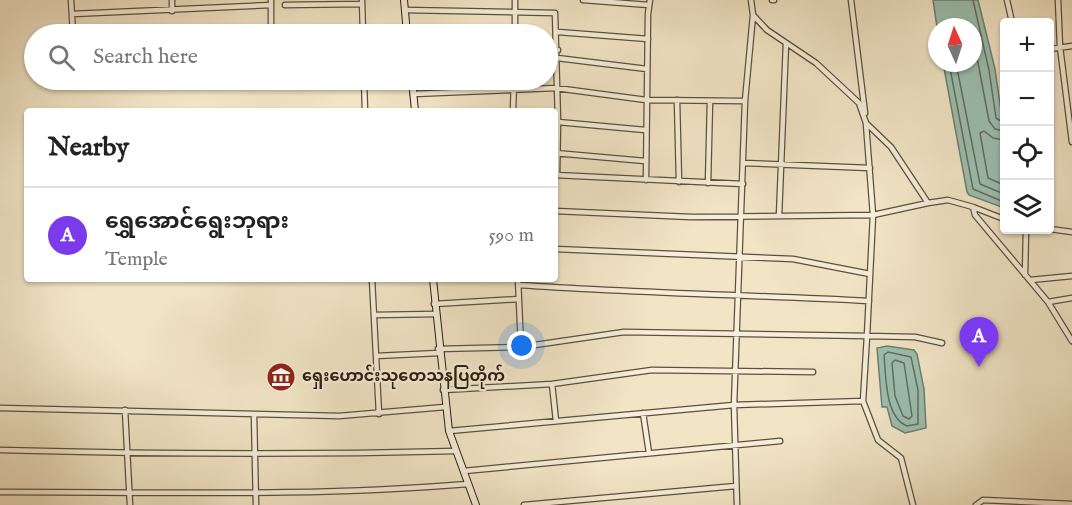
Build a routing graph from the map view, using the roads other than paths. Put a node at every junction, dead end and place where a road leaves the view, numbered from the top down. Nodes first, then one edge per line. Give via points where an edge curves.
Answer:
1 (72, 0) edge
2 (172, 0) edge
3 (404, 0) edge
4 (515, 0) edge
5 (583, 0) edge
6 (751, 0) edge
7 (851, 0) edge
8 (1007, 0) edge
9 (1058, 0) edge
10 (362, 2) edge
11 (271, 3) edge
12 (650, 3) edge
13 (285, 5) dead end
14 (172, 10) junction
15 (405, 10) junction
16 (516, 13) junction
17 (72, 14) junction
18 (753, 15) junction
19 (1011, 18) edge
20 (73, 24) edge
21 (271, 24) edge
22 (363, 24) edge
23 (406, 24) edge
24 (515, 24) edge
25 (557, 24) edge
26 (558, 32) joint
27 (648, 39) junction
28 (786, 43) junction
29 (1072, 46) edge
30 (1060, 47) junction
31 (1054, 48) edge
32 (558, 50) edge
33 (558, 58) edge
34 (647, 69) junction
35 (558, 88) edge
36 (364, 90) edge
37 (413, 90) edge
38 (528, 90) edge
39 (556, 90) edge
40 (514, 91) junction
41 (413, 94) junction
42 (646, 100) junction
43 (677, 100) junction
44 (710, 101) junction
45 (746, 101) junction
46 (365, 108) edge
47 (415, 108) edge
48 (513, 108) edge
49 (557, 108) edge
50 (558, 122) edge
51 (866, 123) junction
52 (645, 130) junction
53 (1072, 142) edge
54 (558, 153) edge
55 (645, 161) junction
56 (743, 163) junction
57 (781, 164) junction
58 (870, 168) junction
59 (558, 175) edge
60 (646, 180) junction
61 (679, 182) junction
62 (708, 183) junction
63 (742, 184) junction
64 (928, 203) junction
65 (973, 207) junction
66 (558, 211) edge
67 (873, 215) junction
68 (779, 216) junction
69 (1000, 217) edge
70 (741, 218) junction
71 (1054, 230) edge
72 (1072, 232) edge
73 (1026, 234) edge
74 (558, 249) edge
75 (741, 257) junction
76 (870, 274) junction
77 (1025, 275) junction
78 (1072, 276) edge
79 (1030, 280) junction
80 (372, 282) edge
81 (433, 282) edge
82 (518, 282) edge
83 (740, 294) junction
84 (1072, 298) edge
85 (519, 299) junction
86 (868, 301) junction
87 (1048, 302) junction
88 (434, 304) junction
89 (436, 314) junction
90 (374, 315) junction
91 (738, 333) junction
92 (1070, 334) edge
93 (867, 336) junction
94 (1072, 341) edge
95 (942, 344) dead end
96 (520, 347) junction
97 (439, 351) junction
98 (376, 356) junction
99 (736, 370) junction
100 (813, 372) dead end
101 (552, 384) junction
102 (443, 390) junction
103 (863, 401) junction
104 (734, 405) junction
105 (445, 407) junction
106 (0, 408) edge
107 (125, 410) junction
108 (643, 413) junction
109 (379, 414) junction
110 (254, 415) junction
111 (556, 422) junction
112 (449, 431) junction
113 (780, 441) dead end
114 (735, 445) junction
115 (0, 450) edge
116 (456, 451) junction
117 (127, 453) junction
118 (649, 453) junction
119 (254, 454) junction
120 (464, 471) junction
121 (468, 484) junction
122 (736, 486) junction
123 (0, 492) edge
124 (129, 492) junction
125 (255, 493) junction
126 (1023, 504) edge
127 (1072, 504) edge
128 (130, 505) edge
129 (256, 505) edge
130 (476, 505) edge
131 (524, 505) edge
132 (737, 505) edge
133 (913, 505) edge
134 (976, 505) edge

1 - 17 street
2 - 14 street
3 - 15 street
4 - 16 street
5 - 12 street
6 - 18 street
7 - 51 street
8 - 19 street
9 - 30 street
10 - 13 street
10 - 22 street
11 - 14 street
11 - 21 street
12 - 27 street
14 - 17 street
15 - 16 street
15 - 23 street
16 - 24 street
16 - 25 street via 555,13
17 - 20 street
18 - 28 street
18 - 45 street
26 - 27 street
26 - 32 street
27 - 34 street
28 - 51 street via 816,63 857,102
28 - 57 street
29 - 30 street
30 - 31 street
30 - 53 street
33 - 34 street
34 - 42 street
35 - 42 street
36 - 46 street
37 - 41 street
38 - 40 street
39 - 49 street
40 - 41 street
40 - 48 street
41 - 47 street
42 - 43 street
42 - 52 street
43 - 44 street
43 - 61 street
44 - 45 street
44 - 62 street
45 - 56 street
50 - 52 street
51 - 58 street
51 - 64 street via 891,147
52 - 55 street
54 - 55 street
55 - 60 street
56 - 57 street
56 - 63 street
57 - 58 street
57 - 68 street
58 - 67 street
59 - 60 street
60 - 61 street
61 - 62 street
62 - 63 street
63 - 70 street
64 - 65 street via 948,201
64 - 67 street
65 - 69 street
65 - 77 street via 975,215
66 - 70 street
67 - 68 street
67 - 76 street
68 - 70 street
70 - 75 street
71 - 72 street
73 - 77 street
74 - 75 street
75 - 76 street via 794,259
75 - 83 street
76 - 86 street
77 - 79 street
78 - 79 street
79 - 87 street
80 - 90 street
81 - 88 street
82 - 83 street via 639,293
82 - 85 street
83 - 86 street
83 - 91 street
84 - 87 street
85 - 88 street
85 - 96 street
86 - 93 street
87 - 92 street
88 - 89 street
89 - 90 street
89 - 97 street
90 - 98 street
91 - 93 street
91 - 96 street via 624,332
91 - 99 street
92 - 94 street
93 - 95 street via 915,337
93 - 103 street
96 - 97 street
97 - 98 street
97 - 102 street
98 - 109 street
99 - 100 street
99 - 101 street via 652,370
99 - 104 street
101 - 102 street
101 - 111 street
102 - 105 street
103 - 104 street
103 - 133 street via 878,440 901,458
104 - 108 street
104 - 114 street
105 - 109 street
105 - 112 street
106 - 107 street
107 - 110 street
107 - 117 street
108 - 111 street
108 - 118 street
109 - 110 street
110 - 119 street
111 - 112 street
112 - 116 street
113 - 114 street
114 - 118 street
114 - 122 street
115 - 117 street
116 - 119 street
116 - 120 street
117 - 119 street
117 - 124 street
118 - 120 street
119 - 125 street
120 - 121 street
121 - 125 street via 382,491
121 - 130 street
122 - 131 street
122 - 132 street
123 - 124 street
124 - 125 street
124 - 128 street
125 - 129 street
126 - 127 street
126 - 134 street via 983,500

